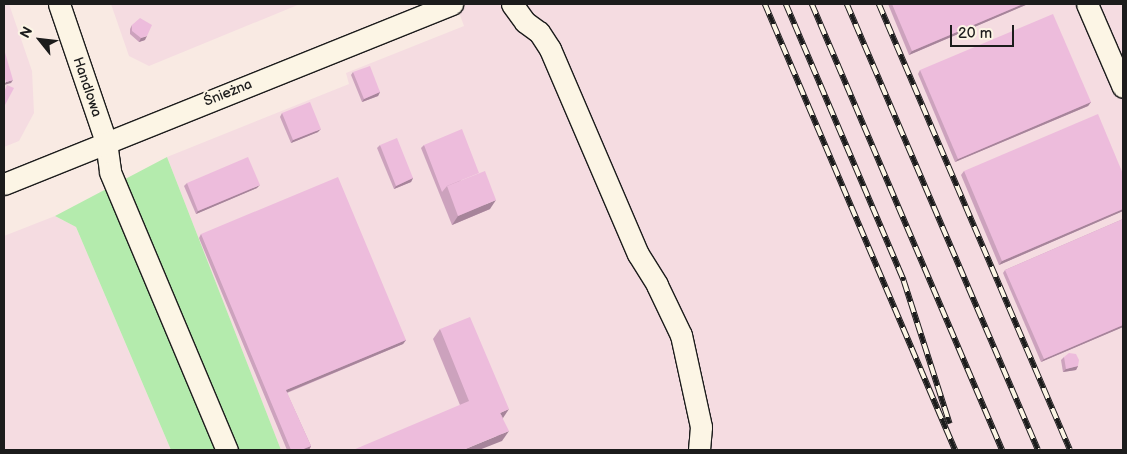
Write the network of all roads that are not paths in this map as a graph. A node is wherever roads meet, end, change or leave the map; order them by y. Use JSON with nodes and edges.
{"nodes":[{"id":1,"x":59,"y":4,"type":"edge"},
{"id":2,"x":452,"y":4,"type":"edge"},
{"id":3,"x":512,"y":4,"type":"edge"},
{"id":4,"x":1086,"y":4,"type":"edge"},
{"id":5,"x":1123,"y":87,"type":"edge"},
{"id":6,"x":106,"y":142,"type":"junction"},
{"id":7,"x":4,"y":184,"type":"edge"},
{"id":8,"x":227,"y":450,"type":"edge"},
{"id":9,"x":700,"y":450,"type":"edge"}],
"edges":[{"from":1,"to":6,"type":"street","name":"Handlowa"},
{"from":2,"to":6,"type":"street","name":"Śnieżna"},
{"from":3,"to":9,"type":"street"},
{"from":4,"to":5,"type":"street"},
{"from":6,"to":7,"type":"street","name":"Śnieżna"},
{"from":6,"to":8,"type":"street","name":"Handlowa"}]}
